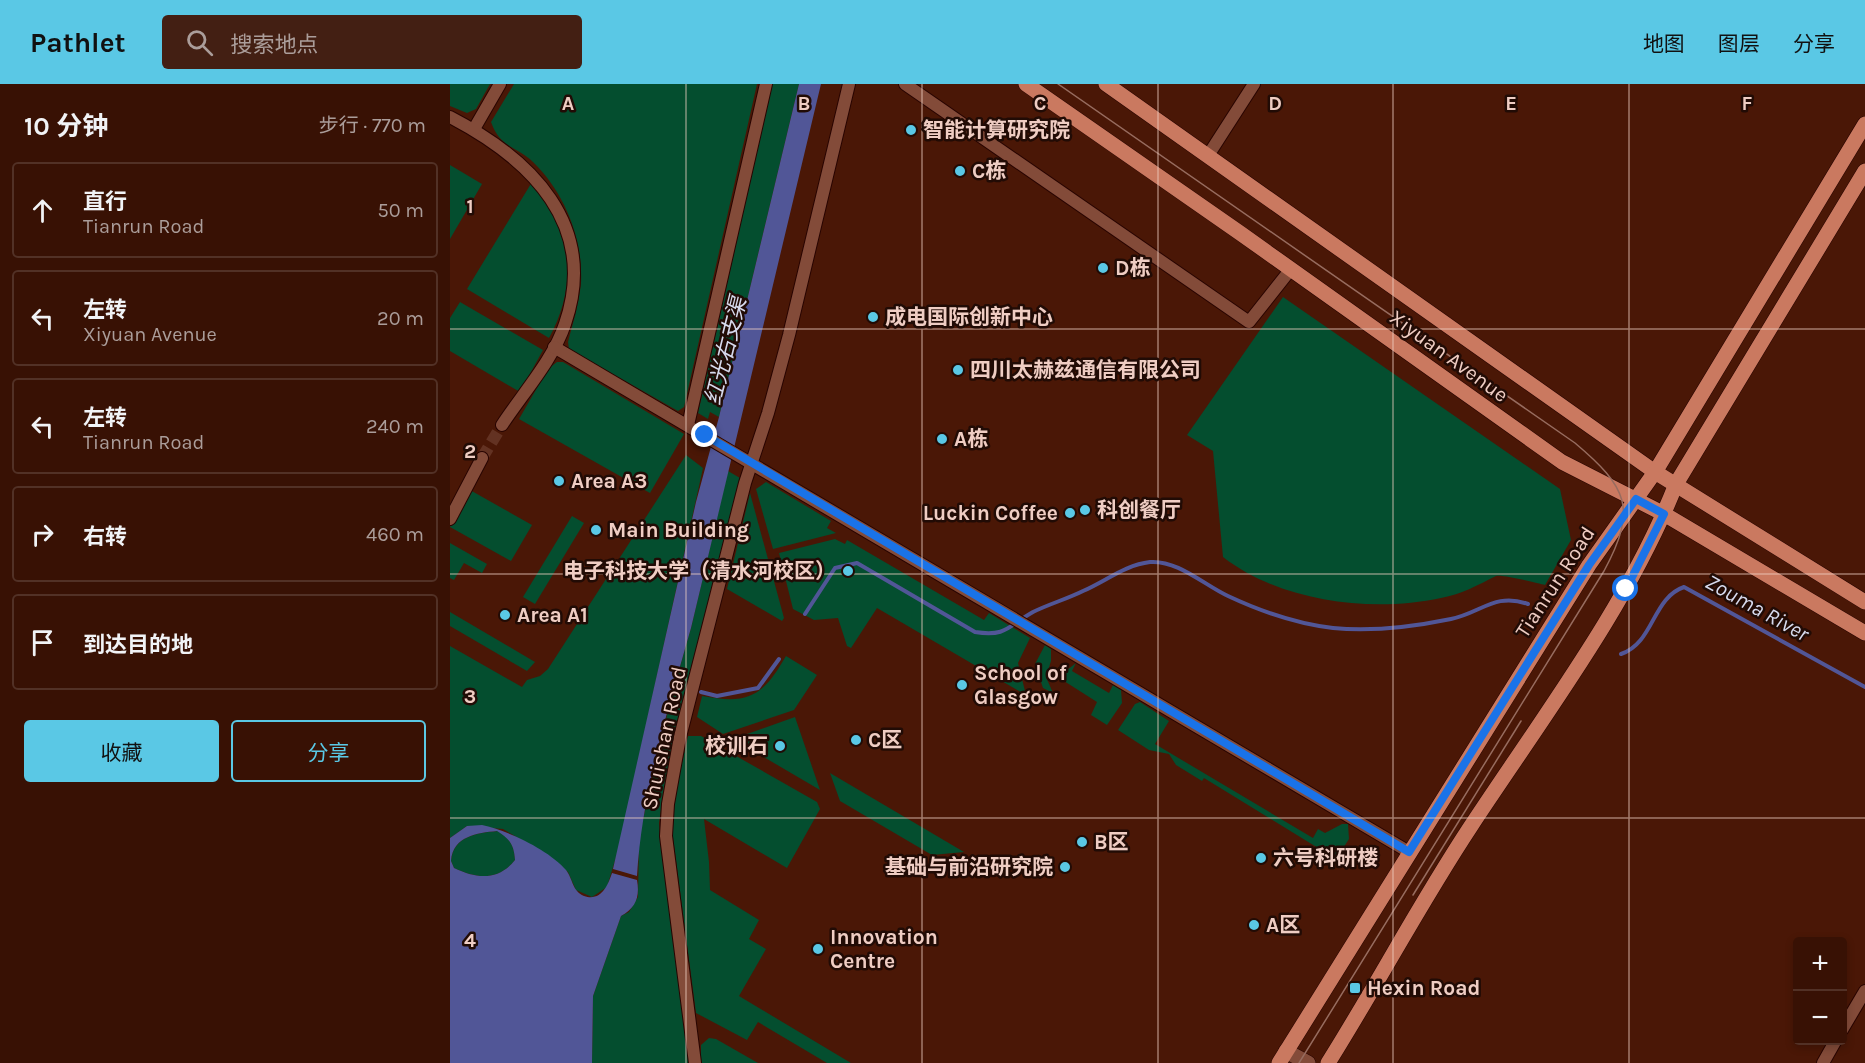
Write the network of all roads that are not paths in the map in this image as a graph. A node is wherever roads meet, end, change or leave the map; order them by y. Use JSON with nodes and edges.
{"nodes":[{"id":1,"x":500,"y":84,"type":"edge"},
{"id":2,"x":766,"y":84,"type":"edge"},
{"id":3,"x":849,"y":84,"type":"edge"},
{"id":4,"x":905,"y":84,"type":"edge"},
{"id":5,"x":1026,"y":84,"type":"edge"},
{"id":6,"x":1106,"y":84,"type":"edge"},
{"id":7,"x":1254,"y":84,"type":"edge"},
{"id":8,"x":450,"y":117,"type":"edge"},
{"id":9,"x":1865,"y":124,"type":"edge"},
{"id":10,"x":474,"y":129,"type":"junction"},
{"id":11,"x":1209,"y":154,"type":"junction"},
{"id":12,"x":1865,"y":171,"type":"edge"},
{"id":13,"x":1291,"y":269,"type":"junction"},
{"id":14,"x":554,"y":347,"type":"junction"},
{"id":15,"x":502,"y":425,"type":"tunnel mouth"},
{"id":16,"x":688,"y":425,"type":"junction"},
{"id":17,"x":482,"y":458,"type":"tunnel mouth"},
{"id":18,"x":752,"y":462,"type":"junction"},
{"id":19,"x":1655,"y":472,"type":"junction"},
{"id":20,"x":1676,"y":484,"type":"junction"},
{"id":21,"x":1636,"y":499,"type":"junction"},
{"id":22,"x":1664,"y":514,"type":"junction"},
{"id":23,"x":450,"y":519,"type":"edge"},
{"id":24,"x":1865,"y":602,"type":"edge"},
{"id":25,"x":1865,"y":633,"type":"edge"},
{"id":26,"x":1409,"y":852,"type":"junction"},
{"id":27,"x":1865,"y":991,"type":"edge"},
{"id":28,"x":1847,"y":1022,"type":"edge"},
{"id":29,"x":1834,"y":1045,"type":"edge"},
{"id":30,"x":1282,"y":1057,"type":"edge"},
{"id":31,"x":695,"y":1063,"type":"edge"},
{"id":32,"x":1308,"y":1063,"type":"edge"},
{"id":33,"x":1328,"y":1063,"type":"edge"},
{"id":34,"x":1823,"y":1063,"type":"edge"}],
"edges":[{"from":1,"to":10,"type":"street"},
{"from":2,"to":16,"type":"street"},
{"from":3,"to":18,"type":"street","name":"Shuishan Road"},
{"from":4,"to":13,"type":"street"},
{"from":5,"to":13,"type":"main road","name":"Xiyuan Avenue"},
{"from":6,"to":11,"type":"main road","name":"Xiyuan Avenue"},
{"from":7,"to":11,"type":"street"},
{"from":8,"to":10,"type":"street"},
{"from":9,"to":19,"type":"main road","name":"Tianrun Road"},
{"from":10,"to":14,"type":"street"},
{"from":11,"to":19,"type":"main road","name":"Xiyuan Avenue"},
{"from":12,"to":20,"type":"main road"},
{"from":13,"to":21,"type":"main road","name":"Xiyuan Avenue"},
{"from":14,"to":15,"type":"street"},
{"from":14,"to":16,"type":"street"},
{"from":16,"to":18,"type":"street"},
{"from":17,"to":23,"type":"street"},
{"from":18,"to":26,"type":"street"},
{"from":18,"to":31,"type":"street","name":"Shuishan Road"},
{"from":19,"to":20,"type":"main road","name":"Xiyuan Avenue"},
{"from":19,"to":21,"type":"main road","name":"Tianrun Road"},
{"from":20,"to":22,"type":"main road"},
{"from":20,"to":24,"type":"main road","name":"Xiyuan Avenue"},
{"from":21,"to":22,"type":"main road","name":"Xiyuan Avenue"},
{"from":21,"to":26,"type":"main road","name":"Tianrun Road"},
{"from":22,"to":25,"type":"main road","name":"Xiyuan Avenue"},
{"from":22,"to":33,"type":"main road"},
{"from":26,"to":30,"type":"main road","name":"Tianrun Road"},
{"from":27,"to":28,"type":"street"},
{"from":29,"to":34,"type":"street"},
{"from":30,"to":32,"type":"street"}]}
